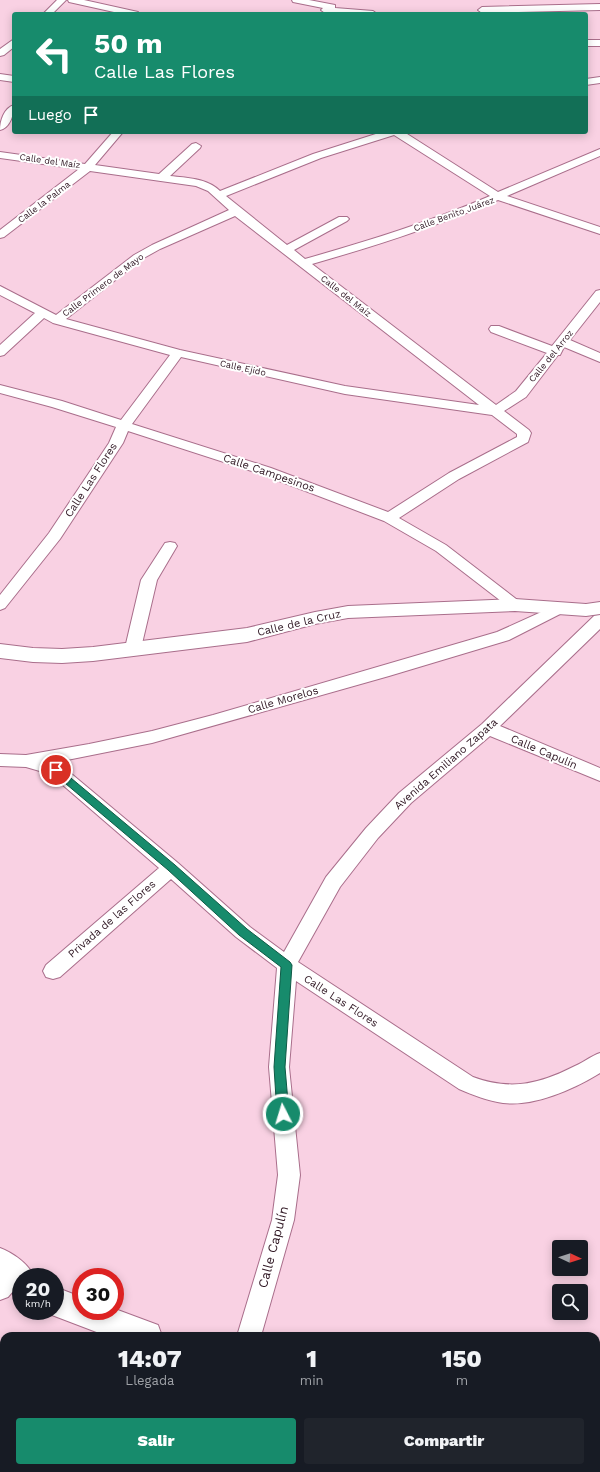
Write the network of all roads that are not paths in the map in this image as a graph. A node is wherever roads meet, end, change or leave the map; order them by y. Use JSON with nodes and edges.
{"nodes":[{"id":1,"x":62,"y":0,"type":"edge"},
{"id":2,"x":72,"y":0,"type":"edge"},
{"id":3,"x":296,"y":0,"type":"edge"},
{"id":4,"x":478,"y":0,"type":"edge"},
{"id":5,"x":332,"y":5,"type":"edge"},
{"id":6,"x":600,"y":7,"type":"edge"},
{"id":7,"x":103,"y":11,"type":"edge"},
{"id":8,"x":49,"y":12,"type":"edge"},
{"id":9,"x":114,"y":12,"type":"edge"},
{"id":10,"x":319,"y":12,"type":"edge"},
{"id":11,"x":364,"y":12,"type":"edge"},
{"id":12,"x":483,"y":12,"type":"edge"},
{"id":13,"x":588,"y":43,"type":"edge"},
{"id":14,"x":600,"y":43,"type":"edge"},
{"id":15,"x":12,"y":44,"type":"edge"},
{"id":16,"x":0,"y":53,"type":"edge"},
{"id":17,"x":12,"y":54,"type":"edge"},
{"id":18,"x":0,"y":77,"type":"edge"},
{"id":19,"x":12,"y":79,"type":"edge"},
{"id":20,"x":600,"y":80,"type":"edge"},
{"id":21,"x":588,"y":81,"type":"edge"},
{"id":22,"x":12,"y":111,"type":"edge"},
{"id":23,"x":0,"y":127,"type":"edge"},
{"id":24,"x":116,"y":134,"type":"edge"},
{"id":25,"x":386,"y":134,"type":"edge"},
{"id":26,"x":400,"y":134,"type":"edge"},
{"id":27,"x":196,"y":146,"type":"dead end"},
{"id":28,"x":600,"y":152,"type":"edge"},
{"id":29,"x":0,"y":155,"type":"edge"},
{"id":30,"x":589,"y":157,"type":"junction"},
{"id":31,"x":600,"y":161,"type":"edge"},
{"id":32,"x":88,"y":166,"type":"junction"},
{"id":33,"x":161,"y":178,"type":"junction"},
{"id":34,"x":220,"y":195,"type":"junction"},
{"id":35,"x":499,"y":196,"type":"junction"},
{"id":36,"x":236,"y":210,"type":"junction"},
{"id":37,"x":343,"y":219,"type":"dead end"},
{"id":38,"x":600,"y":231,"type":"edge"},
{"id":39,"x":0,"y":235,"type":"edge"},
{"id":40,"x":287,"y":249,"type":"junction"},
{"id":41,"x":303,"y":263,"type":"junction"},
{"id":42,"x":0,"y":290,"type":"edge"},
{"id":43,"x":600,"y":294,"type":"edge"},
{"id":44,"x":43,"y":313,"type":"junction"},
{"id":45,"x":57,"y":320,"type":"junction"},
{"id":46,"x":495,"y":329,"type":"dead end"},
{"id":47,"x":560,"y":347,"type":"junction"},
{"id":48,"x":0,"y":352,"type":"edge"},
{"id":49,"x":178,"y":353,"type":"junction"},
{"id":50,"x":600,"y":358,"type":"edge"},
{"id":51,"x":0,"y":389,"type":"edge"},
{"id":52,"x":496,"y":411,"type":"junction"},
{"id":53,"x":123,"y":426,"type":"junction"},
{"id":54,"x":389,"y":518,"type":"junction"},
{"id":55,"x":170,"y":546,"type":"dead end"},
{"id":56,"x":0,"y":605,"type":"edge"},
{"id":57,"x":515,"y":605,"type":"junction"},
{"id":58,"x":558,"y":610,"type":"junction"},
{"id":59,"x":598,"y":621,"type":"edge"},
{"id":60,"x":133,"y":648,"type":"junction"},
{"id":61,"x":0,"y":651,"type":"edge"},
{"id":62,"x":488,"y":728,"type":"junction"},
{"id":63,"x":0,"y":760,"type":"edge"},
{"id":64,"x":26,"y":761,"type":"junction"},
{"id":65,"x":600,"y":775,"type":"edge"},
{"id":66,"x":171,"y":868,"type":"junction"},
{"id":67,"x":287,"y":965,"type":"junction"},
{"id":68,"x":53,"y":970,"type":"dead end"},
{"id":69,"x":596,"y":1068,"type":"edge"},
{"id":70,"x":64,"y":1305,"type":"edge"},
{"id":71,"x":136,"y":1332,"type":"edge"},
{"id":72,"x":250,"y":1332,"type":"edge"}],
"edges":[{"from":1,"to":8,"type":"street"},
{"from":2,"to":7,"type":"street"},
{"from":3,"to":5,"type":"street"},
{"from":4,"to":12,"type":"street"},
{"from":5,"to":10,"type":"street"},
{"from":5,"to":11,"type":"street"},
{"from":6,"to":12,"type":"street"},
{"from":7,"to":9,"type":"street"},
{"from":13,"to":14,"type":"street"},
{"from":15,"to":16,"type":"street"},
{"from":16,"to":17,"type":"street"},
{"from":18,"to":19,"type":"street"},
{"from":20,"to":21,"type":"street"},
{"from":22,"to":23,"type":"street"},
{"from":24,"to":32,"type":"street","name":"Calle la Palma"},
{"from":25,"to":34,"type":"street"},
{"from":26,"to":35,"type":"street"},
{"from":27,"to":33,"type":"street"},
{"from":28,"to":30,"type":"street","name":"Calle Benito Juárez"},
{"from":29,"to":32,"type":"street","name":"Calle del Maíz"},
{"from":30,"to":31,"type":"street"},
{"from":30,"to":35,"type":"street","name":"Calle Benito Juárez"},
{"from":32,"to":33,"type":"street","name":"Calle del Maíz"},
{"from":32,"to":39,"type":"street","name":"Calle la Palma"},
{"from":33,"to":34,"type":"street","name":"Calle del Maíz"},
{"from":34,"to":36,"type":"street","name":"Calle del Maíz"},
{"from":35,"to":38,"type":"street"},
{"from":35,"to":41,"type":"street","name":"Calle Benito Juárez"},
{"from":36,"to":40,"type":"street","name":"Calle del Maíz"},
{"from":36,"to":45,"type":"street","name":"Calle Primero de Mayo"},
{"from":37,"to":40,"type":"street"},
{"from":40,"to":41,"type":"street","name":"Calle del Maíz"},
{"from":41,"to":52,"type":"street","name":"Calle del Maíz"},
{"from":42,"to":44,"type":"street","name":"Calle Ejido"},
{"from":43,"to":47,"type":"street","name":"Calle del Arroz"},
{"from":44,"to":45,"type":"street","name":"Calle Ejido"},
{"from":44,"to":48,"type":"street"},
{"from":45,"to":49,"type":"street","name":"Calle Ejido"},
{"from":46,"to":47,"type":"street"},
{"from":47,"to":50,"type":"street"},
{"from":47,"to":52,"type":"street","name":"Calle del Arroz"},
{"from":49,"to":52,"type":"street","name":"Calle Ejido"},
{"from":49,"to":53,"type":"street","name":"Calle Las Flores"},
{"from":51,"to":53,"type":"street","name":"Calle Campesinos"},
{"from":52,"to":54,"type":"street","name":"Calle del Maíz"},
{"from":53,"to":54,"type":"street","name":"Calle Campesinos"},
{"from":53,"to":56,"type":"street","name":"Calle Las Flores"},
{"from":54,"to":57,"type":"street","name":"Calle Campesinos"},
{"from":55,"to":60,"type":"street"},
{"from":57,"to":58,"type":"main road","name":"Calle de la Cruz"},
{"from":57,"to":60,"type":"main road","name":"Calle de la Cruz"},
{"from":58,"to":59,"type":"main road","name":"Calle de la Cruz"},
{"from":58,"to":64,"type":"street","name":"Calle Morelos"},
{"from":59,"to":62,"type":"street","name":"Avenida Emiliano Zapata"},
{"from":60,"to":61,"type":"main road","name":"Calle de la Cruz"},
{"from":62,"to":65,"type":"street","name":"Calle Capulín"},
{"from":62,"to":67,"type":"street","name":"Avenida Emiliano Zapata"},
{"from":63,"to":64,"type":"street","name":"Calle Morelos"},
{"from":64,"to":66,"type":"street","name":"Calle Las Flores"},
{"from":66,"to":67,"type":"street","name":"Calle Las Flores"},
{"from":66,"to":68,"type":"street","name":"Privada de las Flores"},
{"from":67,"to":69,"type":"street","name":"Calle Las Flores"},
{"from":67,"to":72,"type":"street","name":"Calle Capulín"},
{"from":70,"to":71,"type":"main road"}]}
